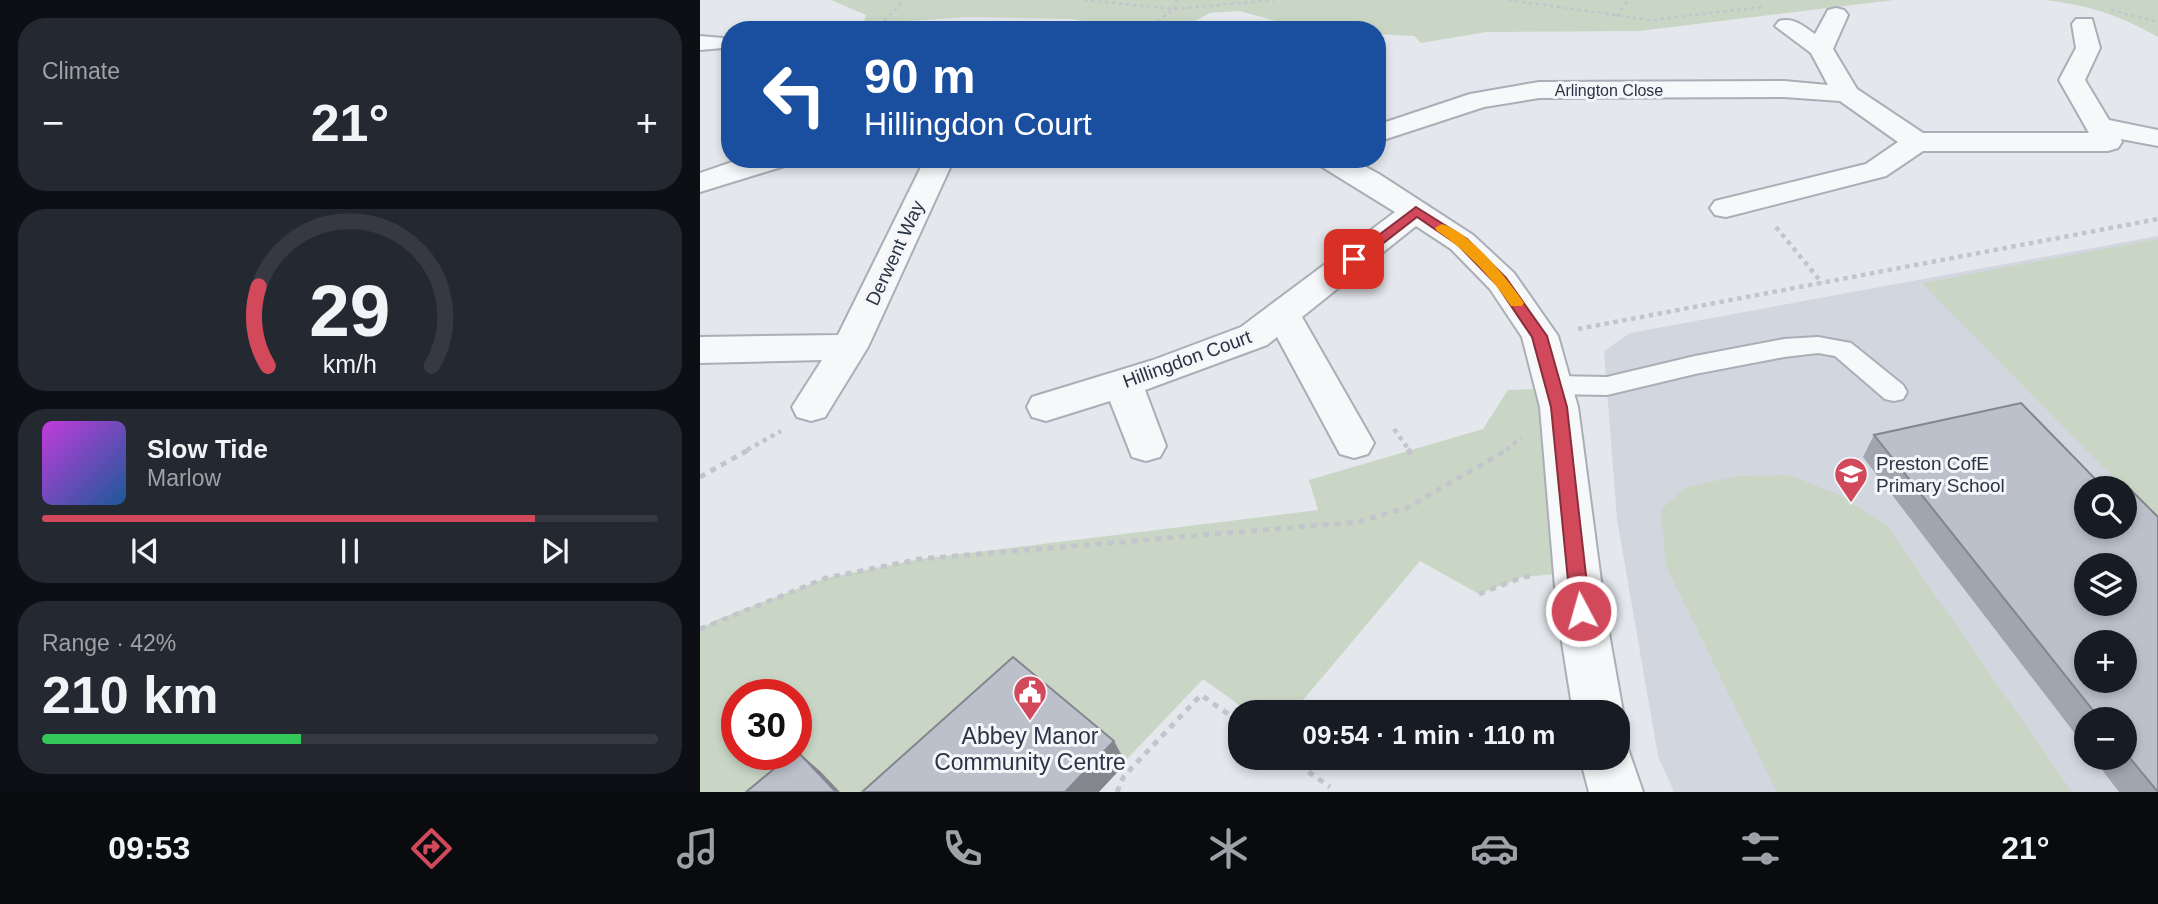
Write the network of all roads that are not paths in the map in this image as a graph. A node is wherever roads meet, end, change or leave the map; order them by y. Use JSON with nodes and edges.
{"nodes":[{"id":1,"x":1836,"y":15,"type":"dead end"},
{"id":2,"x":2084,"y":24,"type":"dead end"},
{"id":3,"x":1787,"y":26,"type":"dead end"},
{"id":4,"x":1821,"y":49,"type":"junction"},
{"id":5,"x":1847,"y":94,"type":"junction"},
{"id":6,"x":2101,"y":127,"type":"junction"},
{"id":7,"x":1386,"y":131,"type":"edge"},
{"id":8,"x":2158,"y":138,"type":"edge"},
{"id":9,"x":1917,"y":142,"type":"junction"},
{"id":10,"x":745,"y":168,"type":"edge"},
{"id":11,"x":936,"y":168,"type":"edge"},
{"id":12,"x":1344,"y":168,"type":"edge"},
{"id":13,"x":700,"y":183,"type":"edge"},
{"id":14,"x":1726,"y":208,"type":"dead end"},
{"id":15,"x":1416,"y":211,"type":"junction"},
{"id":16,"x":1283,"y":315,"type":"junction"},
{"id":17,"x":850,"y":347,"type":"junction"},
{"id":18,"x":700,"y":350,"type":"edge"},
{"id":19,"x":1123,"y":383,"type":"junction"},
{"id":20,"x":1894,"y":392,"type":"dead end"},
{"id":21,"x":1556,"y":396,"type":"junction"},
{"id":22,"x":811,"y":407,"type":"road end"},
{"id":23,"x":1046,"y":407,"type":"dead end"},
{"id":24,"x":1354,"y":443,"type":"dead end"},
{"id":25,"x":1146,"y":446,"type":"dead end"},
{"id":26,"x":1596,"y":700,"type":"edge"},
{"id":27,"x":1610,"y":770,"type":"edge"},
{"id":28,"x":1616,"y":792,"type":"edge"}],
"edges":[{"from":1,"to":4,"type":"street"},
{"from":2,"to":6,"type":"street"},
{"from":3,"to":4,"type":"street","name":"Arlington Close"},
{"from":4,"to":5,"type":"street","name":"Arlington Close"},
{"from":5,"to":7,"type":"street","name":"Arlington Close"},
{"from":5,"to":9,"type":"street","name":"Arlington Close"},
{"from":6,"to":8,"type":"street"},
{"from":6,"to":9,"type":"street"},
{"from":9,"to":14,"type":"street"},
{"from":10,"to":13,"type":"street"},
{"from":11,"to":17,"type":"street","name":"Derwent Way"},
{"from":12,"to":15,"type":"street"},
{"from":15,"to":16,"type":"street","name":"Hillingdon Court"},
{"from":15,"to":21,"type":"street"},
{"from":16,"to":19,"type":"street","name":"Hillingdon Court"},
{"from":16,"to":24,"type":"street"},
{"from":17,"to":18,"type":"street"},
{"from":17,"to":22,"type":"street","name":"Derwent Way"},
{"from":19,"to":23,"type":"street","name":"Hillingdon Court"},
{"from":19,"to":25,"type":"street"},
{"from":20,"to":21,"type":"lane"},
{"from":21,"to":26,"type":"street"},
{"from":27,"to":28,"type":"street"}]}
